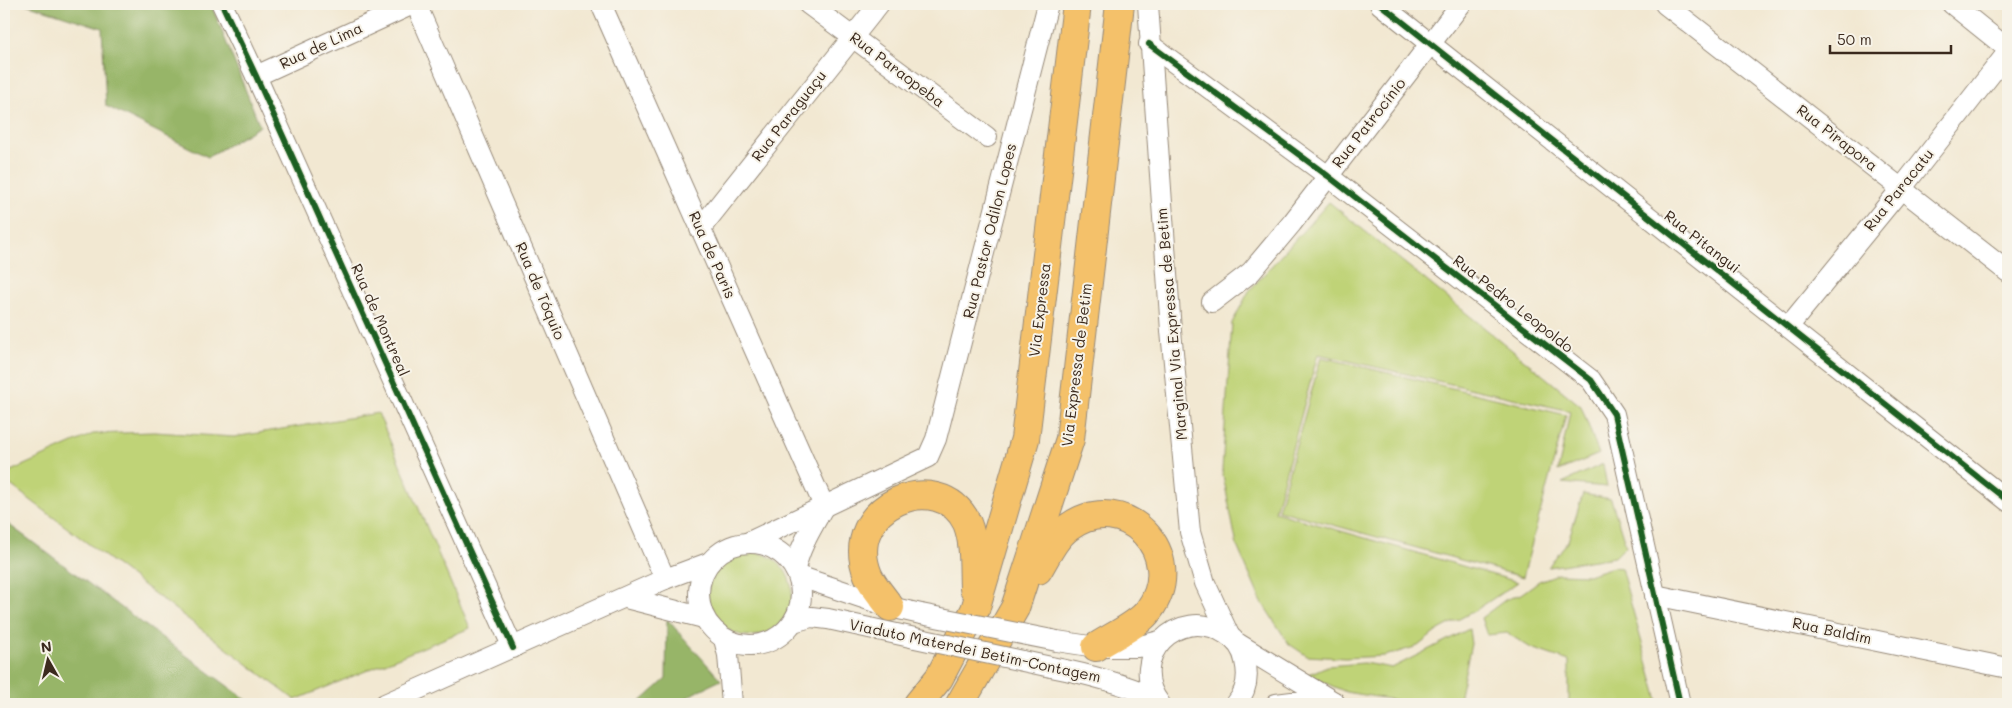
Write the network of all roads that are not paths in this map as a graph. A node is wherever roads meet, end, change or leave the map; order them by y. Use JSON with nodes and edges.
{"nodes":[{"id":1,"x":222,"y":4,"type":"edge"},
{"id":2,"x":414,"y":4,"type":"edge"},
{"id":3,"x":601,"y":4,"type":"edge"},
{"id":4,"x":808,"y":4,"type":"edge"},
{"id":5,"x":878,"y":4,"type":"edge"},
{"id":6,"x":1048,"y":4,"type":"edge"},
{"id":7,"x":1077,"y":4,"type":"edge"},
{"id":8,"x":1120,"y":4,"type":"edge"},
{"id":9,"x":1148,"y":4,"type":"edge"},
{"id":10,"x":1380,"y":4,"type":"edge"},
{"id":11,"x":1461,"y":4,"type":"edge"},
{"id":12,"x":1665,"y":4,"type":"edge"},
{"id":13,"x":1952,"y":4,"type":"edge"},
{"id":14,"x":852,"y":37,"type":"junction"},
{"id":15,"x":1149,"y":44,"type":"junction"},
{"id":16,"x":1430,"y":44,"type":"junction"},
{"id":17,"x":2008,"y":51,"type":"edge"},
{"id":18,"x":256,"y":76,"type":"junction"},
{"id":19,"x":986,"y":137,"type":"dead end"},
{"id":20,"x":1328,"y":176,"type":"junction"},
{"id":21,"x":1901,"y":189,"type":"junction"},
{"id":22,"x":700,"y":229,"type":"junction"},
{"id":23,"x":2008,"y":272,"type":"edge"},
{"id":24,"x":1212,"y":302,"type":"dead end"},
{"id":25,"x":1788,"y":327,"type":"junction"},
{"id":26,"x":2008,"y":501,"type":"edge"},
{"id":27,"x":824,"y":506,"type":"junction"},
{"id":28,"x":747,"y":543,"type":"junction"},
{"id":29,"x":708,"y":563,"type":"junction"},
{"id":30,"x":796,"y":573,"type":"junction"},
{"id":31,"x":665,"y":579,"type":"junction"},
{"id":32,"x":1656,"y":595,"type":"junction"},
{"id":33,"x":626,"y":598,"type":"junction"},
{"id":34,"x":890,"y":607,"type":"junction"},
{"id":35,"x":1015,"y":608,"type":"junction"},
{"id":36,"x":975,"y":610,"type":"junction"},
{"id":37,"x":704,"y":618,"type":"junction"},
{"id":38,"x":793,"y":622,"type":"junction"},
{"id":39,"x":724,"y":639,"type":"junction"},
{"id":40,"x":1234,"y":640,"type":"junction"},
{"id":41,"x":1160,"y":641,"type":"junction"},
{"id":42,"x":1096,"y":647,"type":"junction"},
{"id":43,"x":513,"y":648,"type":"junction"},
{"id":44,"x":2008,"y":668,"type":"edge"},
{"id":45,"x":1157,"y":701,"type":"edge"},
{"id":46,"x":1339,"y":703,"type":"edge"},
{"id":47,"x":385,"y":704,"type":"edge"},
{"id":48,"x":732,"y":704,"type":"edge"},
{"id":49,"x":918,"y":704,"type":"edge"},
{"id":50,"x":960,"y":704,"type":"edge"},
{"id":51,"x":1236,"y":704,"type":"edge"},
{"id":52,"x":1276,"y":704,"type":"edge"},
{"id":53,"x":1680,"y":704,"type":"edge"}],
"edges":[{"from":1,"to":18,"type":"street","name":"Rua de Montreal"},
{"from":2,"to":18,"type":"street","name":"Rua de Lima"},
{"from":2,"to":31,"type":"street","name":"Rua de Tóquio"},
{"from":3,"to":22,"type":"street","name":"Rua de Paris"},
{"from":4,"to":14,"type":"street","name":"Rua Paraopeba"},
{"from":5,"to":14,"type":"street","name":"Rua Paraguaçu"},
{"from":6,"to":27,"type":"street","name":"Rua Pastor Odilon Lopes"},
{"from":7,"to":36,"type":"highway","name":"Via Expressa"},
{"from":8,"to":35,"type":"highway","name":"Via Expressa de Betim"},
{"from":9,"to":15,"type":"street","name":"Marginal Via Expressa de Betim"},
{"from":10,"to":16,"type":"street","name":"Rua Pitangui"},
{"from":11,"to":16,"type":"street","name":"Rua Patrocínio"},
{"from":12,"to":21,"type":"street","name":"Rua Pirapora"},
{"from":13,"to":17,"type":"street"},
{"from":14,"to":19,"type":"street","name":"Rua Paraopeba"},
{"from":14,"to":22,"type":"street","name":"Rua Paraguaçu"},
{"from":15,"to":20,"type":"street","name":"Rua Pedro Leopoldo"},
{"from":15,"to":40,"type":"street","name":"Marginal Via Expressa de Betim"},
{"from":16,"to":20,"type":"street","name":"Rua Patrocínio"},
{"from":16,"to":25,"type":"street","name":"Rua Pitangui"},
{"from":17,"to":21,"type":"street","name":"Rua Paracatu"},
{"from":18,"to":43,"type":"street","name":"Rua de Montreal"},
{"from":20,"to":24,"type":"street","name":"Rua Patrocínio"},
{"from":20,"to":32,"type":"street","name":"Rua Pedro Leopoldo"},
{"from":21,"to":23,"type":"street","name":"Rua Pirapora"},
{"from":21,"to":25,"type":"street","name":"Rua Paracatu"},
{"from":22,"to":27,"type":"street","name":"Rua de Paris"},
{"from":25,"to":26,"type":"street","name":"Rua Pitangui"},
{"from":27,"to":28,"type":"street"},
{"from":27,"to":30,"type":"street"},
{"from":28,"to":29,"type":"street"},
{"from":28,"to":30,"type":"street"},
{"from":29,"to":31,"type":"street"},
{"from":29,"to":37,"type":"street"},
{"from":30,"to":34,"type":"street","name":"Viaduto Materdei Betim-Contagem"},
{"from":30,"to":38,"type":"street"},
{"from":31,"to":33,"type":"street"},
{"from":32,"to":44,"type":"street","name":"Rua Baldim"},
{"from":32,"to":53,"type":"street","name":"Rua Pedro Leopoldo"},
{"from":33,"to":37,"type":"street"},
{"from":33,"to":43,"type":"street"},
{"from":34,"to":36,"type":"highway"},
{"from":34,"to":42,"type":"street","name":"Viaduto Materdei Betim-Contagem","bridge":true},
{"from":35,"to":42,"type":"highway"},
{"from":35,"to":50,"type":"highway","name":"Via Expressa de Betim"},
{"from":36,"to":49,"type":"highway"},
{"from":37,"to":39,"type":"street"},
{"from":38,"to":39,"type":"street"},
{"from":38,"to":45,"type":"street","name":"Viaduto Materdei Betim-Contagem","bridge":true},
{"from":39,"to":48,"type":"street"},
{"from":40,"to":41,"type":"street"},
{"from":40,"to":46,"type":"street"},
{"from":40,"to":51,"type":"street","name":"Marginal Via Expressa de Betim"},
{"from":41,"to":42,"type":"street","name":"Viaduto Materdei Betim-Contagem"},
{"from":41,"to":45,"type":"street"},
{"from":43,"to":47,"type":"street"},
{"from":46,"to":52,"type":"street"}]}
